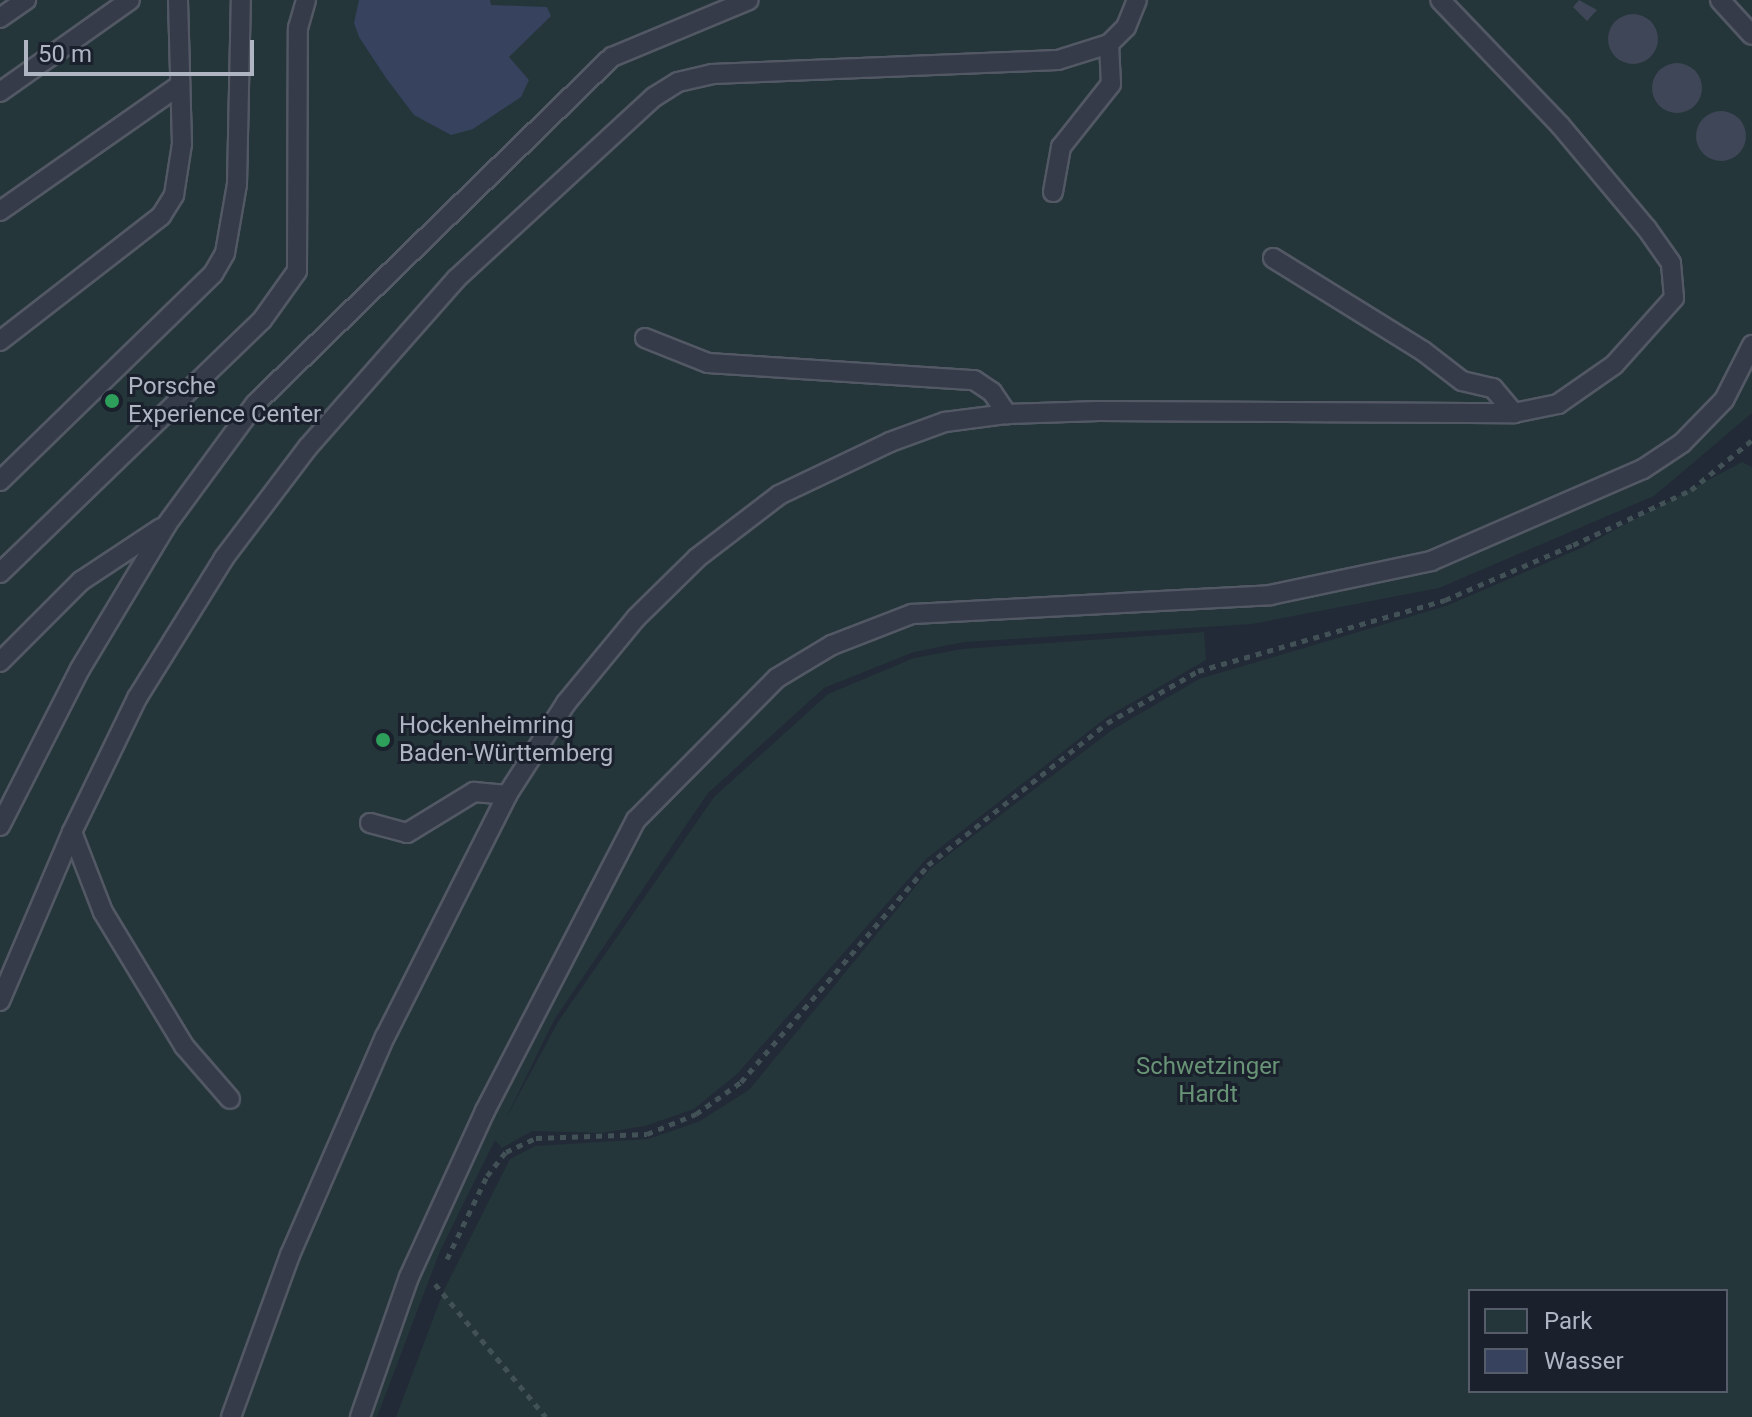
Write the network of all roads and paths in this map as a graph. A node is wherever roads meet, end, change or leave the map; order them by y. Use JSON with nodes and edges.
{"nodes":[{"id":1,"x":26,"y":0,"type":"edge"},
{"id":2,"x":130,"y":0,"type":"edge"},
{"id":3,"x":178,"y":0,"type":"edge"},
{"id":4,"x":241,"y":0,"type":"edge"},
{"id":5,"x":306,"y":0,"type":"edge"},
{"id":6,"x":749,"y":0,"type":"edge"},
{"id":7,"x":1137,"y":0,"type":"edge"},
{"id":8,"x":1440,"y":0,"type":"edge"},
{"id":9,"x":1720,"y":0,"type":"edge"},
{"id":10,"x":0,"y":18,"type":"edge"},
{"id":11,"x":1752,"y":35,"type":"edge"},
{"id":12,"x":1109,"y":44,"type":"junction"},
{"id":13,"x":180,"y":85,"type":"junction"},
{"id":14,"x":0,"y":92,"type":"edge"},
{"id":15,"x":1053,"y":192,"type":"dead end"},
{"id":16,"x":0,"y":211,"type":"edge"},
{"id":17,"x":1273,"y":258,"type":"dead end"},
{"id":18,"x":645,"y":338,"type":"dead end"},
{"id":19,"x":0,"y":341,"type":"edge"},
{"id":20,"x":1752,"y":345,"type":"edge"},
{"id":21,"x":1514,"y":413,"type":"junction"},
{"id":22,"x":1007,"y":414,"type":"junction"},
{"id":23,"x":1752,"y":440,"type":"edge"},
{"id":24,"x":0,"y":481,"type":"edge"},
{"id":25,"x":167,"y":524,"type":"junction"},
{"id":26,"x":0,"y":573,"type":"edge"},
{"id":27,"x":0,"y":662,"type":"edge"},
{"id":28,"x":507,"y":795,"type":"junction"},
{"id":29,"x":370,"y":823,"type":"dead end"},
{"id":30,"x":0,"y":826,"type":"edge"},
{"id":31,"x":72,"y":832,"type":"junction"},
{"id":32,"x":0,"y":1001,"type":"edge"},
{"id":33,"x":230,"y":1099,"type":"dead end"},
{"id":34,"x":435,"y":1284,"type":"junction"},
{"id":35,"x":430,"y":1299,"type":"dead end"},
{"id":36,"x":231,"y":1417,"type":"edge"},
{"id":37,"x":360,"y":1417,"type":"edge"},
{"id":38,"x":546,"y":1417,"type":"edge"}],
"edges":[{"from":1,"to":10,"type":"lane"},
{"from":2,"to":14,"type":"lane"},
{"from":3,"to":13,"type":"lane"},
{"from":4,"to":24,"type":"lane"},
{"from":5,"to":26,"type":"lane"},
{"from":6,"to":25,"type":"lane"},
{"from":7,"to":12,"type":"lane"},
{"from":8,"to":21,"type":"lane"},
{"from":9,"to":11,"type":"lane"},
{"from":12,"to":15,"type":"lane"},
{"from":12,"to":31,"type":"lane"},
{"from":13,"to":16,"type":"lane"},
{"from":13,"to":19,"type":"lane"},
{"from":17,"to":21,"type":"lane"},
{"from":18,"to":22,"type":"lane"},
{"from":20,"to":37,"type":"lane"},
{"from":21,"to":22,"type":"lane"},
{"from":22,"to":28,"type":"lane"},
{"from":23,"to":34,"type":"path"},
{"from":25,"to":27,"type":"lane"},
{"from":25,"to":30,"type":"lane"},
{"from":28,"to":29,"type":"lane"},
{"from":28,"to":36,"type":"lane"},
{"from":31,"to":32,"type":"lane"},
{"from":31,"to":33,"type":"lane"},
{"from":34,"to":35,"type":"path"},
{"from":34,"to":38,"type":"path"}]}
